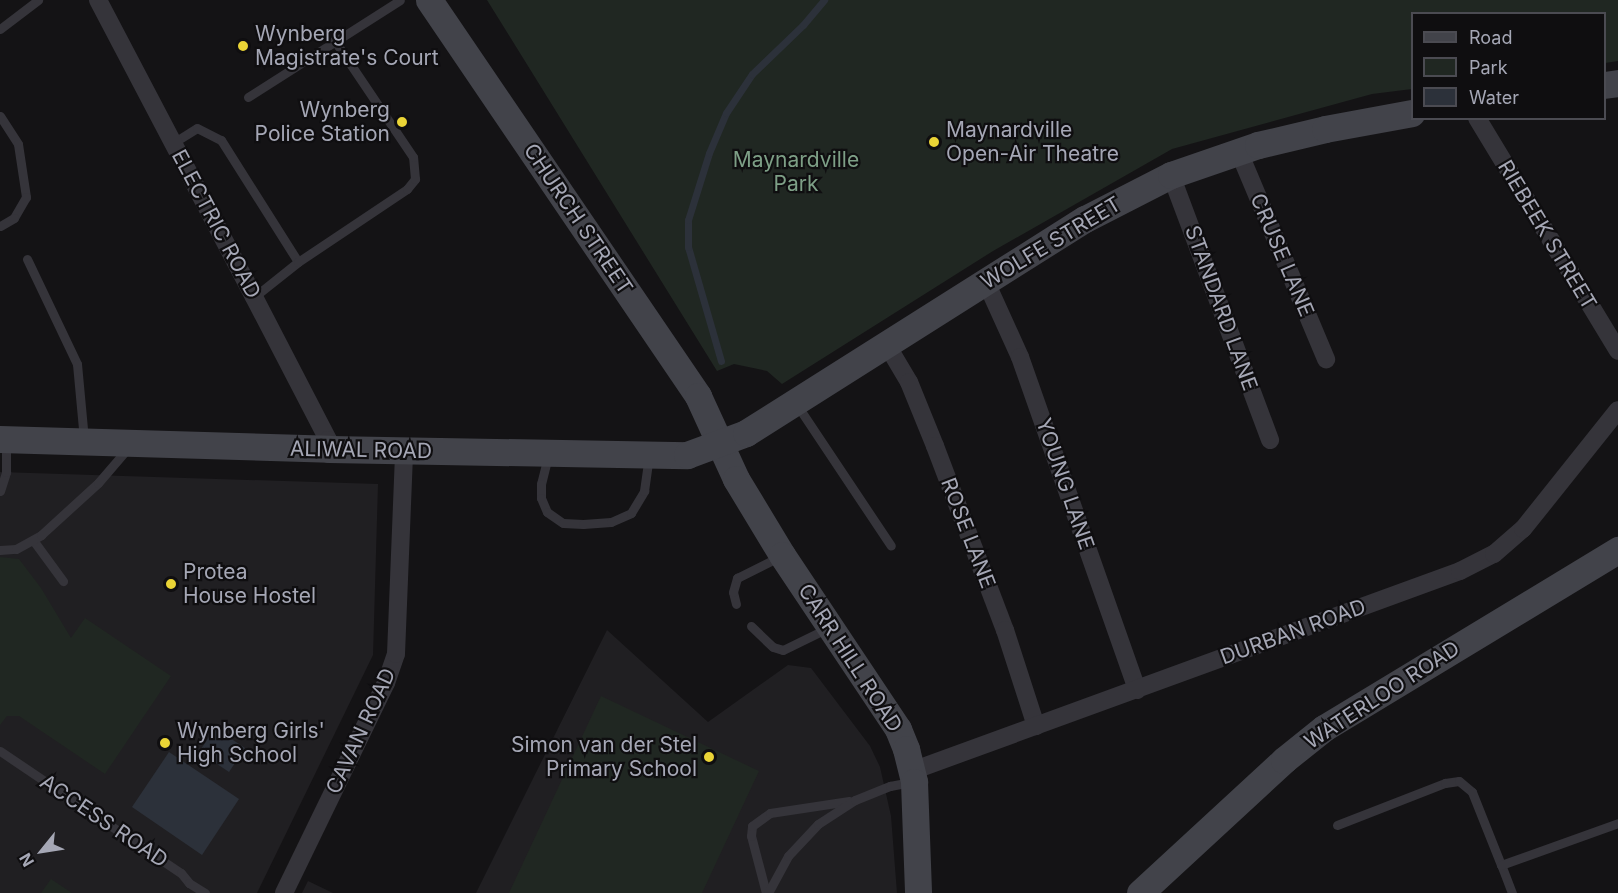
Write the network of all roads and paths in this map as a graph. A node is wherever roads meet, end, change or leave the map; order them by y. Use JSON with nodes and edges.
{"nodes":[{"id":1,"x":38,"y":0,"type":"edge"},
{"id":2,"x":98,"y":0,"type":"edge"},
{"id":3,"x":400,"y":0,"type":"edge"},
{"id":4,"x":429,"y":0,"type":"edge"},
{"id":5,"x":0,"y":29,"type":"edge"},
{"id":6,"x":334,"y":40,"type":"junction"},
{"id":7,"x":248,"y":97,"type":"dead end"},
{"id":8,"x":1411,"y":113,"type":"edge"},
{"id":9,"x":0,"y":116,"type":"edge"},
{"id":10,"x":1478,"y":120,"type":"edge"},
{"id":11,"x":174,"y":143,"type":"junction"},
{"id":12,"x":1239,"y":152,"type":"junction"},
{"id":13,"x":1172,"y":175,"type":"junction"},
{"id":14,"x":0,"y":226,"type":"edge"},
{"id":15,"x":27,"y":259,"type":"dead end"},
{"id":16,"x":298,"y":262,"type":"junction"},
{"id":17,"x":986,"y":282,"type":"junction"},
{"id":18,"x":254,"y":297,"type":"junction"},
{"id":19,"x":887,"y":345,"type":"junction"},
{"id":20,"x":1618,"y":351,"type":"edge"},
{"id":21,"x":1326,"y":359,"type":"dead end"},
{"id":22,"x":795,"y":403,"type":"junction"},
{"id":23,"x":1618,"y":410,"type":"edge"},
{"id":24,"x":2,"y":436,"type":"edge"},
{"id":25,"x":1270,"y":440,"type":"dead end"},
{"id":26,"x":84,"y":442,"type":"junction"},
{"id":27,"x":133,"y":443,"type":"junction"},
{"id":28,"x":719,"y":443,"type":"junction"},
{"id":29,"x":328,"y":449,"type":"junction"},
{"id":30,"x":404,"y":451,"type":"junction"},
{"id":31,"x":549,"y":454,"type":"junction"},
{"id":32,"x":649,"y":455,"type":"junction"},
{"id":33,"x":0,"y":491,"type":"edge"},
{"id":34,"x":33,"y":540,"type":"junction"},
{"id":35,"x":891,"y":546,"type":"dead end"},
{"id":36,"x":0,"y":550,"type":"edge"},
{"id":37,"x":1618,"y":550,"type":"edge"},
{"id":38,"x":782,"y":555,"type":"junction"},
{"id":39,"x":63,"y":581,"type":"dead end"},
{"id":40,"x":736,"y":604,"type":"dead end"},
{"id":41,"x":751,"y":626,"type":"dead end"},
{"id":42,"x":830,"y":627,"type":"junction"},
{"id":43,"x":1137,"y":690,"type":"junction"},
{"id":44,"x":1036,"y":726,"type":"junction"},
{"id":45,"x":0,"y":751,"type":"edge"},
{"id":46,"x":913,"y":776,"type":"junction"},
{"id":47,"x":855,"y":800,"type":"junction"},
{"id":48,"x":1618,"y":823,"type":"edge"},
{"id":49,"x":1338,"y":825,"type":"dead end"},
{"id":50,"x":1501,"y":865,"type":"junction"},
{"id":51,"x":205,"y":893,"type":"edge"},
{"id":52,"x":284,"y":893,"type":"edge"},
{"id":53,"x":767,"y":893,"type":"edge"},
{"id":54,"x":918,"y":893,"type":"edge"},
{"id":55,"x":1140,"y":893,"type":"edge"},
{"id":56,"x":1512,"y":893,"type":"edge"}],
"edges":[{"from":1,"to":5,"type":"lane"},
{"from":2,"to":11,"type":"street","name":"ELECTRIC ROAD"},
{"from":3,"to":6,"type":"lane"},
{"from":4,"to":28,"type":"street","name":"CHURCH STREET"},
{"from":6,"to":7,"type":"lane"},
{"from":6,"to":16,"type":"lane"},
{"from":8,"to":12,"type":"street","name":"WOLFE STREET"},
{"from":9,"to":14,"type":"lane"},
{"from":10,"to":20,"type":"street","name":"RIEBEEK STREET"},
{"from":11,"to":16,"type":"lane"},
{"from":11,"to":18,"type":"street","name":"ELECTRIC ROAD"},
{"from":12,"to":13,"type":"street","name":"WOLFE STREET"},
{"from":12,"to":21,"type":"street","name":"CRUSE LANE"},
{"from":13,"to":17,"type":"street","name":"WOLFE STREET"},
{"from":13,"to":25,"type":"street","name":"STANDARD LANE"},
{"from":15,"to":26,"type":"lane"},
{"from":16,"to":18,"type":"lane"},
{"from":17,"to":19,"type":"street","name":"WOLFE STREET"},
{"from":17,"to":43,"type":"street","name":"YOUNG LANE"},
{"from":18,"to":29,"type":"street","name":"ELECTRIC ROAD"},
{"from":19,"to":22,"type":"street","name":"WOLFE STREET"},
{"from":19,"to":44,"type":"street","name":"ROSE LANE"},
{"from":22,"to":28,"type":"street","name":"WOLFE STREET"},
{"from":22,"to":35,"type":"lane"},
{"from":23,"to":43,"type":"street","name":"DURBAN ROAD"},
{"from":24,"to":26,"type":"street","name":"ALIWAL ROAD"},
{"from":24,"to":33,"type":"lane"},
{"from":26,"to":27,"type":"street","name":"ALIWAL ROAD"},
{"from":27,"to":29,"type":"street","name":"ALIWAL ROAD"},
{"from":27,"to":34,"type":"lane"},
{"from":28,"to":32,"type":"street","name":"ALIWAL ROAD"},
{"from":28,"to":38,"type":"street","name":"CARR HILL ROAD"},
{"from":29,"to":30,"type":"street","name":"ALIWAL ROAD"},
{"from":30,"to":31,"type":"street","name":"ALIWAL ROAD"},
{"from":30,"to":52,"type":"street","name":"CAVAN ROAD"},
{"from":31,"to":32,"type":"street","name":"ALIWAL ROAD"},
{"from":31,"to":32,"type":"lane"},
{"from":34,"to":36,"type":"lane"},
{"from":34,"to":39,"type":"lane"},
{"from":37,"to":55,"type":"street","name":"WATERLOO ROAD"},
{"from":38,"to":40,"type":"lane"},
{"from":38,"to":42,"type":"street","name":"CARR HILL ROAD"},
{"from":41,"to":42,"type":"lane"},
{"from":42,"to":46,"type":"street","name":"CARR HILL ROAD"},
{"from":43,"to":44,"type":"street","name":"DURBAN ROAD"},
{"from":44,"to":46,"type":"street","name":"DURBAN ROAD"},
{"from":45,"to":51,"type":"lane","name":"ACCESS ROAD"},
{"from":46,"to":47,"type":"lane"},
{"from":46,"to":54,"type":"street","name":"CARR HILL ROAD"},
{"from":47,"to":53,"type":"lane"},
{"from":47,"to":53,"type":"lane"},
{"from":48,"to":50,"type":"lane"},
{"from":49,"to":50,"type":"lane"},
{"from":50,"to":56,"type":"lane"}]}
